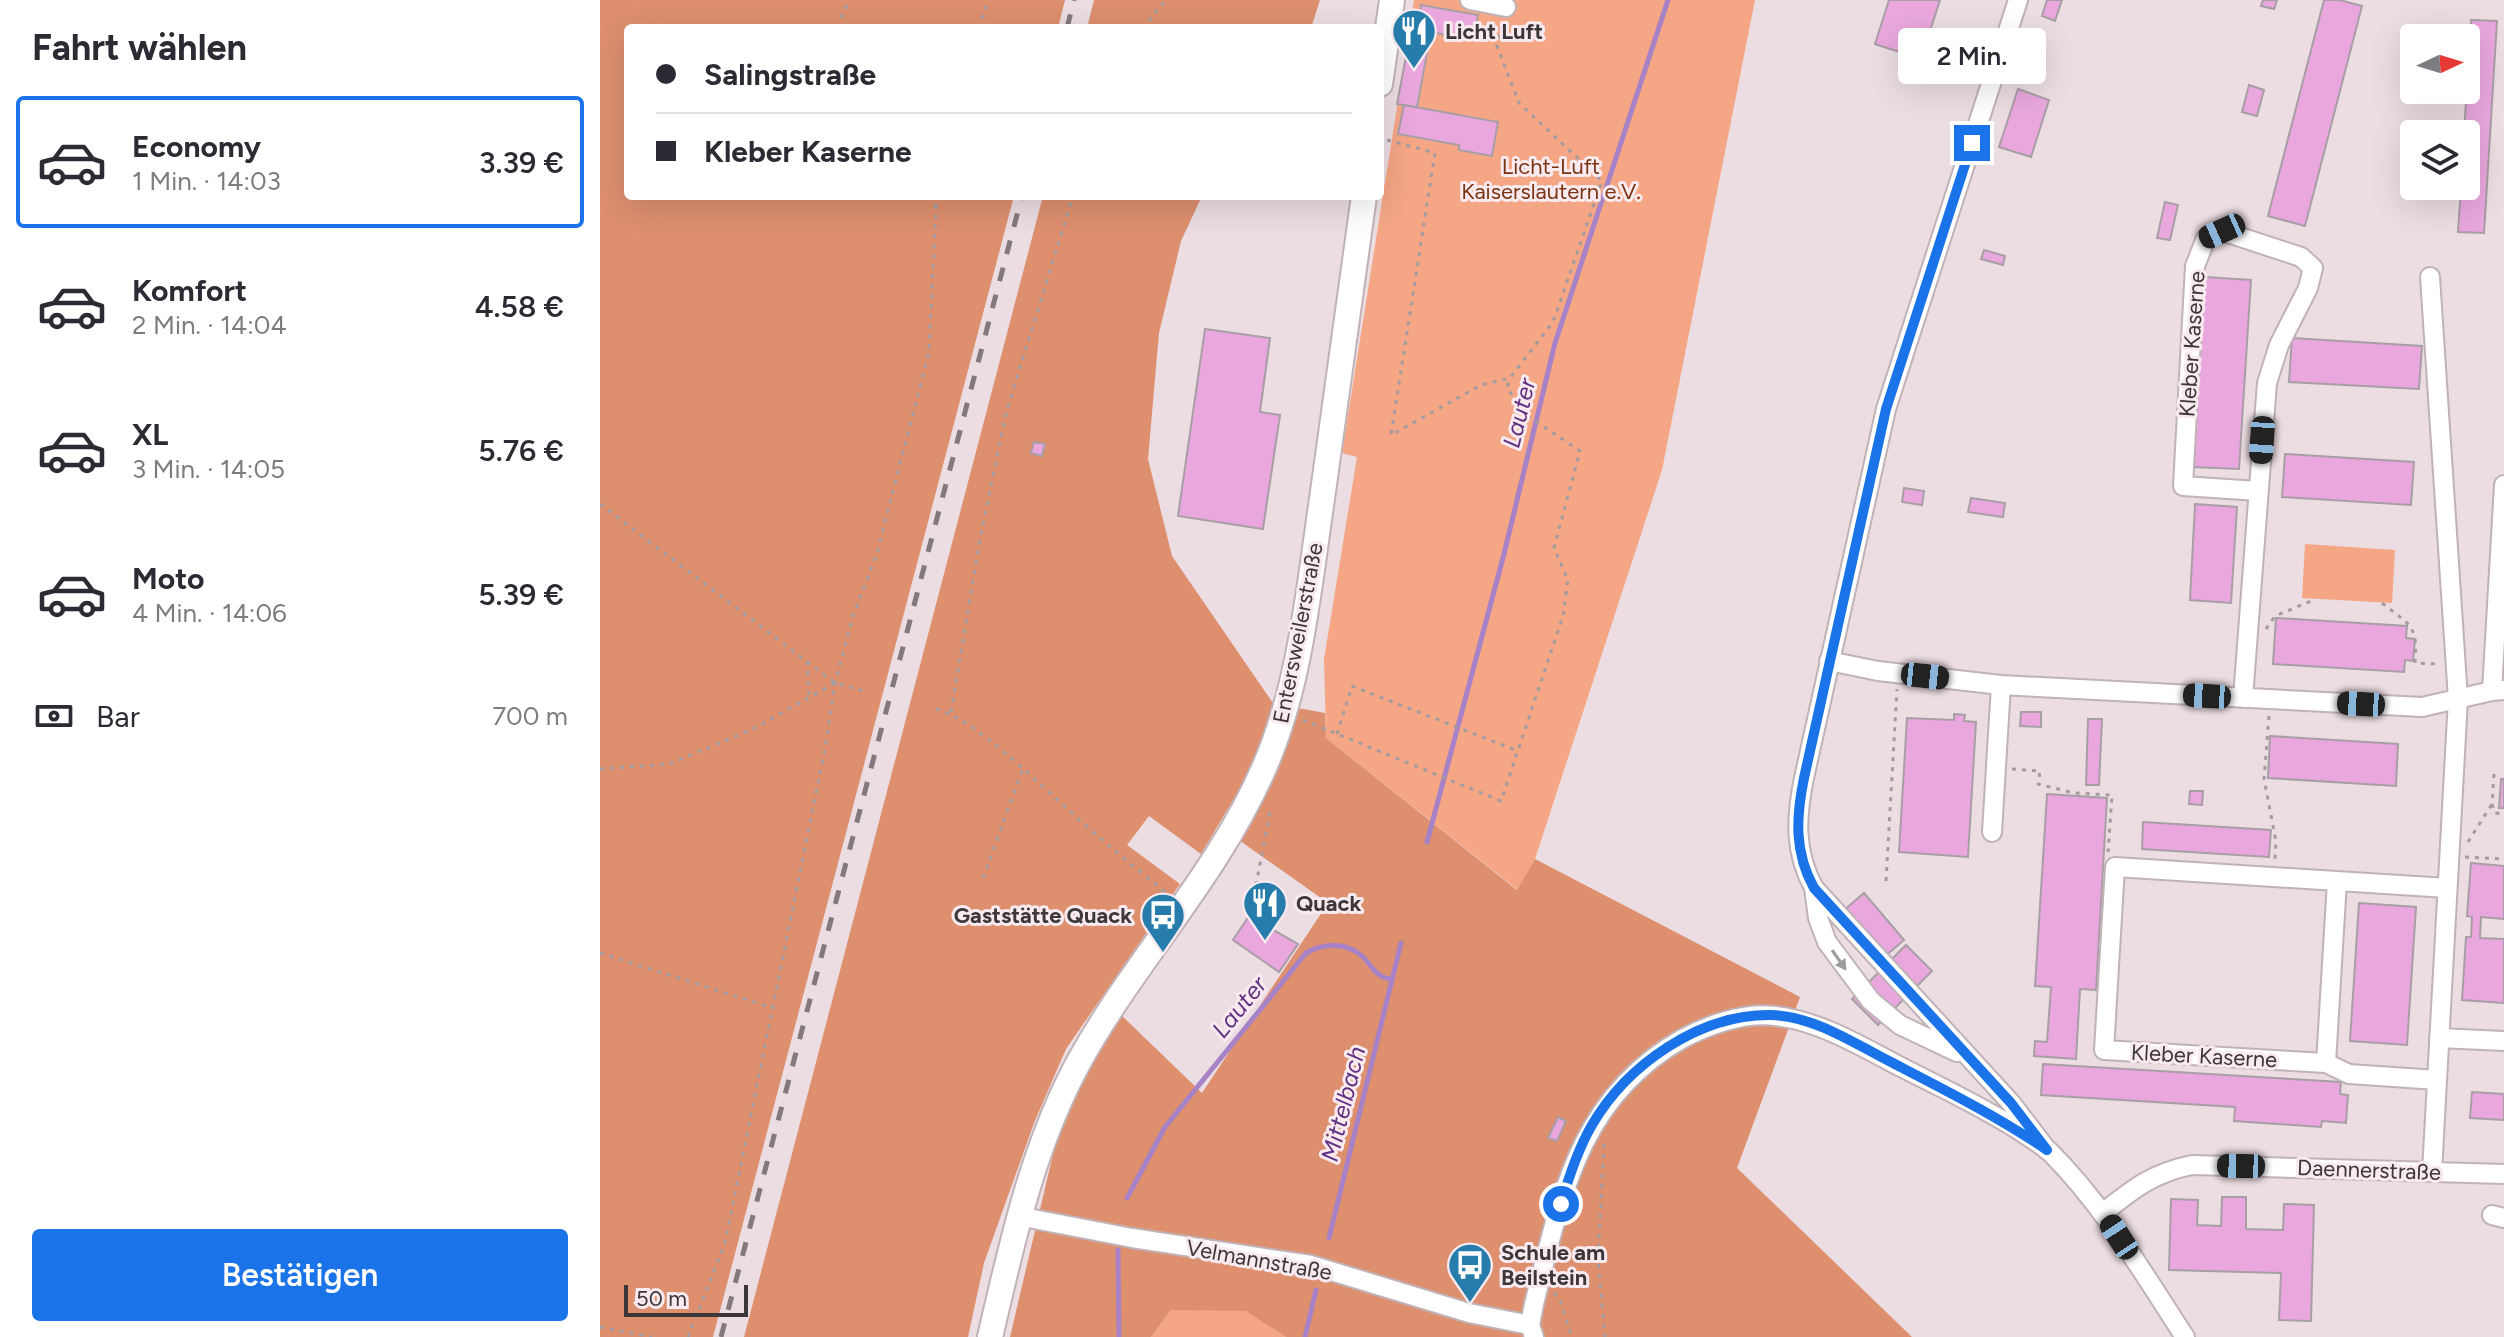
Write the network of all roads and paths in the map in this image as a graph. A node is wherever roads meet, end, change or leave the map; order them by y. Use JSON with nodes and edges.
{"nodes":[{"id":1,"x":849,"y":0,"type":"edge"},
{"id":2,"x":989,"y":0,"type":"edge"},
{"id":3,"x":1166,"y":0,"type":"edge"},
{"id":4,"x":1392,"y":0,"type":"edge"},
{"id":5,"x":1470,"y":0,"type":"edge"},
{"id":6,"x":2018,"y":0,"type":"edge"},
{"id":7,"x":1506,"y":7,"type":"joint"},
{"id":8,"x":843,"y":24,"type":"edge"},
{"id":9,"x":980,"y":24,"type":"edge"},
{"id":10,"x":1145,"y":24,"type":"edge"},
{"id":11,"x":1384,"y":56,"type":"edge"},
{"id":12,"x":1387,"y":140,"type":"dead end"},
{"id":13,"x":932,"y":200,"type":"edge"},
{"id":14,"x":937,"y":200,"type":"edge"},
{"id":15,"x":1072,"y":200,"type":"edge"},
{"id":16,"x":1363,"y":200,"type":"edge"},
{"id":17,"x":936,"y":208,"type":"junction"},
{"id":18,"x":2430,"y":277,"type":"dead end"},
{"id":19,"x":1510,"y":378,"type":"junction"},
{"id":20,"x":2504,"y":485,"type":"edge"},
{"id":21,"x":2258,"y":491,"type":"junction"},
{"id":22,"x":600,"y":504,"type":"edge"},
{"id":23,"x":2316,"y":599,"type":"dead end"},
{"id":24,"x":2382,"y":603,"type":"dead end"},
{"id":25,"x":2248,"y":629,"type":"junction"},
{"id":26,"x":807,"y":661,"type":"junction"},
{"id":27,"x":1829,"y":661,"type":"junction"},
{"id":28,"x":1898,"y":674,"type":"junction"},
{"id":29,"x":835,"y":683,"type":"junction"},
{"id":30,"x":2001,"y":685,"type":"junction"},
{"id":31,"x":2498,"y":690,"type":"edge"},
{"id":32,"x":863,"y":691,"type":"dead end"},
{"id":33,"x":2457,"y":691,"type":"junction"},
{"id":34,"x":809,"y":698,"type":"junction"},
{"id":35,"x":2243,"y":698,"type":"junction"},
{"id":36,"x":2270,"y":700,"type":"junction"},
{"id":37,"x":936,"y":709,"type":"dead end"},
{"id":38,"x":951,"y":712,"type":"junction"},
{"id":39,"x":1293,"y":716,"type":"dead end"},
{"id":40,"x":1337,"y":734,"type":"junction"},
{"id":41,"x":1518,"y":751,"type":"junction"},
{"id":42,"x":1023,"y":768,"type":"junction"},
{"id":43,"x":1996,"y":768,"type":"junction"},
{"id":44,"x":600,"y":769,"type":"edge"},
{"id":45,"x":2494,"y":774,"type":"dead end"},
{"id":46,"x":1250,"y":799,"type":"junction"},
{"id":47,"x":2492,"y":804,"type":"junction"},
{"id":48,"x":2504,"y":814,"type":"edge"},
{"id":49,"x":1992,"y":832,"type":"dead end"},
{"id":50,"x":2504,"y":859,"type":"edge"},
{"id":51,"x":2115,"y":867,"type":"junction"},
{"id":52,"x":2274,"y":877,"type":"junction"},
{"id":53,"x":983,"y":878,"type":"dead end"},
{"id":54,"x":1886,"y":881,"type":"dead end"},
{"id":55,"x":2337,"y":881,"type":"junction"},
{"id":56,"x":1814,"y":888,"type":"junction"},
{"id":57,"x":2447,"y":888,"type":"junction"},
{"id":58,"x":1254,"y":895,"type":"dead end"},
{"id":59,"x":1183,"y":906,"type":"junction"},
{"id":60,"x":600,"y":953,"type":"edge"},
{"id":61,"x":773,"y":1008,"type":"junction"},
{"id":62,"x":2439,"y":1038,"type":"junction"},
{"id":63,"x":2504,"y":1041,"type":"edge"},
{"id":64,"x":1972,"y":1062,"type":"junction"},
{"id":65,"x":2326,"y":1063,"type":"junction"},
{"id":66,"x":2437,"y":1080,"type":"junction"},
{"id":67,"x":1599,"y":1133,"type":"dead end"},
{"id":68,"x":2047,"y":1150,"type":"junction"},
{"id":69,"x":2432,"y":1172,"type":"junction"},
{"id":70,"x":2504,"y":1174,"type":"edge"},
{"id":71,"x":2103,"y":1213,"type":"junction"},
{"id":72,"x":1018,"y":1216,"type":"junction"},
{"id":73,"x":1549,"y":1287,"type":"dead end"},
{"id":74,"x":600,"y":1327,"type":"edge"},
{"id":75,"x":1532,"y":1331,"type":"edge"},
{"id":76,"x":652,"y":1337,"type":"edge"},
{"id":77,"x":688,"y":1337,"type":"edge"},
{"id":78,"x":990,"y":1337,"type":"edge"},
{"id":79,"x":1572,"y":1337,"type":"edge"},
{"id":80,"x":1605,"y":1337,"type":"edge"},
{"id":81,"x":2185,"y":1337,"type":"edge"}],
"edges":[{"from":1,"to":8,"type":"path"},
{"from":2,"to":9,"type":"path"},
{"from":3,"to":10,"type":"path"},
{"from":4,"to":11,"type":"main road"},
{"from":5,"to":7,"type":"street"},
{"from":6,"to":27,"type":"street"},
{"from":7,"to":19,"type":"path"},
{"from":12,"to":19,"type":"path"},
{"from":13,"to":17,"type":"path"},
{"from":14,"to":17,"type":"path"},
{"from":15,"to":38,"type":"path"},
{"from":16,"to":46,"type":"main road","name":"Entersweilerstraße"},
{"from":17,"to":29,"type":"path"},
{"from":18,"to":33,"type":"street"},
{"from":19,"to":41,"type":"path"},
{"from":20,"to":31,"type":"street"},
{"from":21,"to":21,"type":"street","name":"Kleber Kaserne"},
{"from":21,"to":25,"type":"street","name":"Kleber Kaserne"},
{"from":22,"to":26,"type":"path"},
{"from":23,"to":25,"type":"path"},
{"from":24,"to":33,"type":"path"},
{"from":25,"to":35,"type":"street","name":"Kleber Kaserne"},
{"from":26,"to":29,"type":"path"},
{"from":26,"to":34,"type":"path"},
{"from":27,"to":28,"type":"street"},
{"from":27,"to":56,"type":"street"},
{"from":28,"to":30,"type":"street"},
{"from":28,"to":54,"type":"path"},
{"from":29,"to":32,"type":"path"},
{"from":29,"to":34,"type":"path"},
{"from":29,"to":61,"type":"path"},
{"from":30,"to":35,"type":"street"},
{"from":30,"to":43,"type":"street"},
{"from":31,"to":33,"type":"street"},
{"from":33,"to":36,"type":"street"},
{"from":33,"to":57,"type":"street"},
{"from":34,"to":44,"type":"path"},
{"from":35,"to":36,"type":"street"},
{"from":36,"to":52,"type":"path"},
{"from":37,"to":38,"type":"path"},
{"from":38,"to":42,"type":"path"},
{"from":39,"to":40,"type":"path"},
{"from":40,"to":41,"type":"path"},
{"from":40,"to":41,"type":"path"},
{"from":42,"to":53,"type":"path"},
{"from":42,"to":59,"type":"path"},
{"from":43,"to":49,"type":"street"},
{"from":43,"to":51,"type":"path"},
{"from":45,"to":47,"type":"path"},
{"from":46,"to":58,"type":"path"},
{"from":46,"to":59,"type":"main road","name":"Entersweilerstraße"},
{"from":47,"to":48,"type":"path"},
{"from":47,"to":50,"type":"path"},
{"from":51,"to":52,"type":"street"},
{"from":51,"to":65,"type":"street","name":"Kleber Kaserne"},
{"from":52,"to":55,"type":"street"},
{"from":55,"to":57,"type":"street"},
{"from":55,"to":65,"type":"street"},
{"from":56,"to":64,"type":"street"},
{"from":56,"to":64,"type":"street","one_way":true},
{"from":57,"to":62,"type":"street"},
{"from":59,"to":72,"type":"main road","name":"Entersweilerstraße"},
{"from":60,"to":61,"type":"path"},
{"from":61,"to":77,"type":"path"},
{"from":62,"to":63,"type":"street"},
{"from":62,"to":66,"type":"street"},
{"from":64,"to":68,"type":"street"},
{"from":65,"to":66,"type":"street","name":"Kleber Kaserne"},
{"from":66,"to":69,"type":"street"},
{"from":67,"to":80,"type":"path"},
{"from":68,"to":71,"type":"street"},
{"from":68,"to":75,"type":"street"},
{"from":69,"to":70,"type":"street","name":"Daennerstraße"},
{"from":69,"to":71,"type":"street","name":"Daennerstraße"},
{"from":71,"to":81,"type":"street"},
{"from":72,"to":75,"type":"street","name":"Velmannstraße"},
{"from":72,"to":78,"type":"main road","name":"Entersweilerstraße"},
{"from":73,"to":79,"type":"path"},
{"from":74,"to":76,"type":"path"}]}
